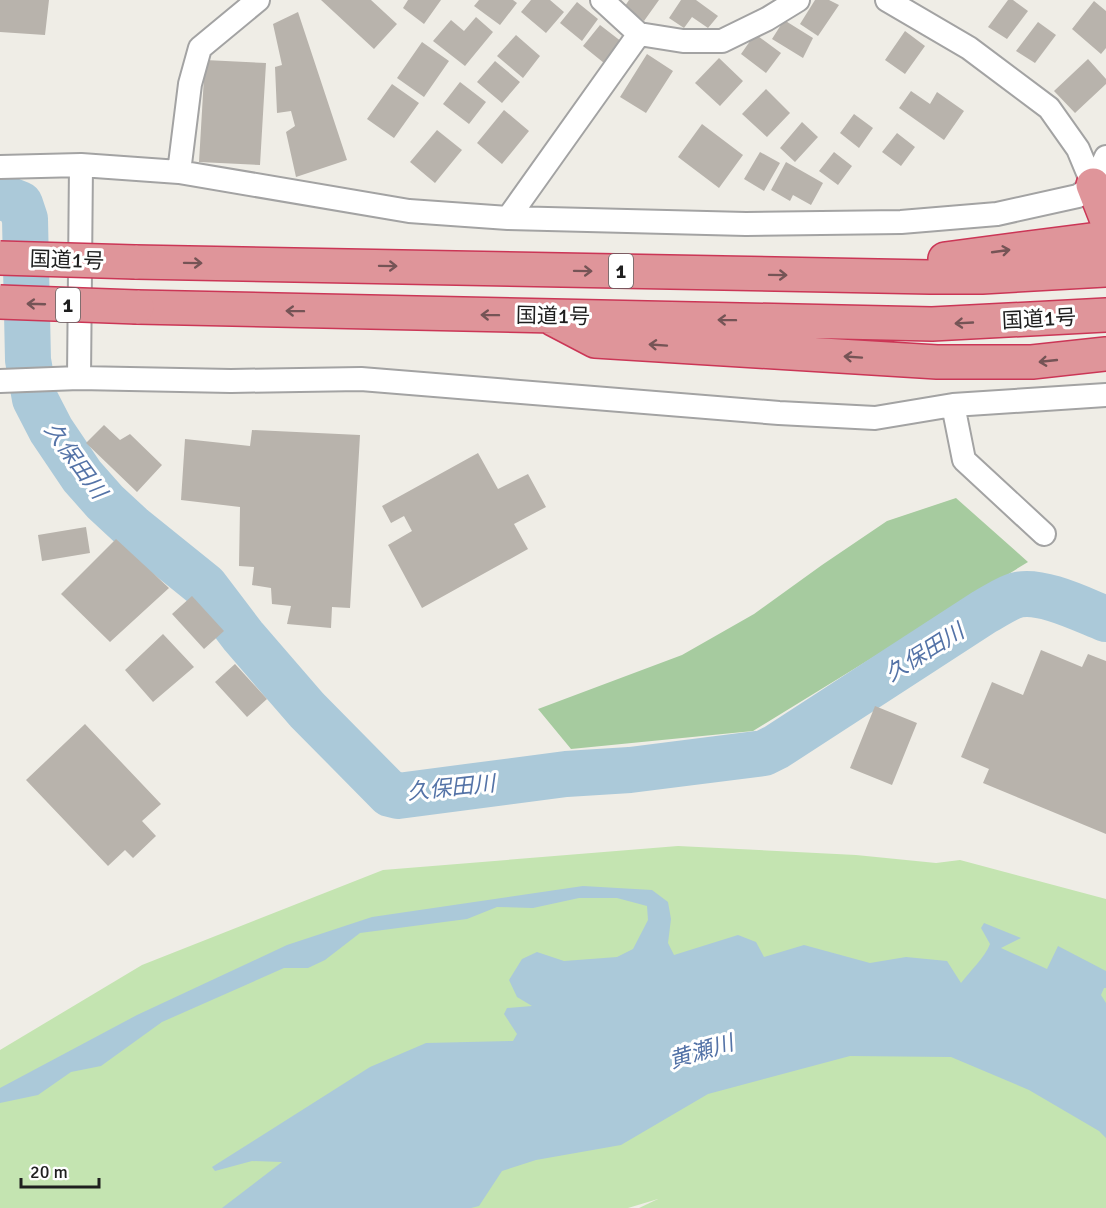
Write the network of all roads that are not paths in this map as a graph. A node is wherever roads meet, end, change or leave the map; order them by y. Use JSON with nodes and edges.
{"nodes":[{"id":1,"x":258,"y":0,"type":"edge"},
{"id":2,"x":602,"y":0,"type":"edge"},
{"id":3,"x":798,"y":0,"type":"edge"},
{"id":4,"x":887,"y":0,"type":"edge"},
{"id":5,"x":639,"y":34,"type":"junction"},
{"id":6,"x":81,"y":165,"type":"junction"},
{"id":7,"x":0,"y":167,"type":"edge"},
{"id":8,"x":1099,"y":171,"type":"edge"},
{"id":9,"x":179,"y":172,"type":"junction"},
{"id":10,"x":508,"y":218,"type":"junction"},
{"id":11,"x":1106,"y":218,"type":"edge"},
{"id":12,"x":1106,"y":238,"type":"edge"},
{"id":13,"x":0,"y":258,"type":"edge"},
{"id":14,"x":1106,"y":270,"type":"edge"},
{"id":15,"x":818,"y":276,"type":"junction"},
{"id":16,"x":0,"y":302,"type":"edge"},
{"id":17,"x":1106,"y":315,"type":"edge"},
{"id":18,"x":549,"y":316,"type":"junction"},
{"id":19,"x":1106,"y":354,"type":"edge"},
{"id":20,"x":79,"y":378,"type":"junction"},
{"id":21,"x":5,"y":381,"type":"edge"},
{"id":22,"x":1106,"y":395,"type":"edge"},
{"id":23,"x":953,"y":405,"type":"junction"},
{"id":24,"x":1044,"y":534,"type":"dead end"}],
"edges":[{"from":1,"to":9,"type":"street"},
{"from":2,"to":5,"type":"street"},
{"from":3,"to":5,"type":"street"},
{"from":4,"to":8,"type":"street"},
{"from":5,"to":10,"type":"street"},
{"from":6,"to":7,"type":"street"},
{"from":6,"to":9,"type":"street"},
{"from":6,"to":20,"type":"street"},
{"from":8,"to":10,"type":"street"},
{"from":8,"to":11,"type":"highway"},
{"from":9,"to":10,"type":"street"},
{"from":15,"to":12,"type":"highway","one_way":true},
{"from":13,"to":15,"type":"highway","name":"国道1号","number":"1","one_way":true,"bridge":true},
{"from":14,"to":15,"type":"highway","name":"国道1号","number":"1"},
{"from":18,"to":16,"type":"highway","name":"国道1号","number":"1","one_way":true,"bridge":true},
{"from":17,"to":18,"type":"highway","name":"国道1号","number":"1","one_way":true},
{"from":19,"to":18,"type":"highway","one_way":true},
{"from":20,"to":21,"type":"street"},
{"from":20,"to":23,"type":"street"},
{"from":22,"to":23,"type":"street"},
{"from":23,"to":24,"type":"street"}]}
